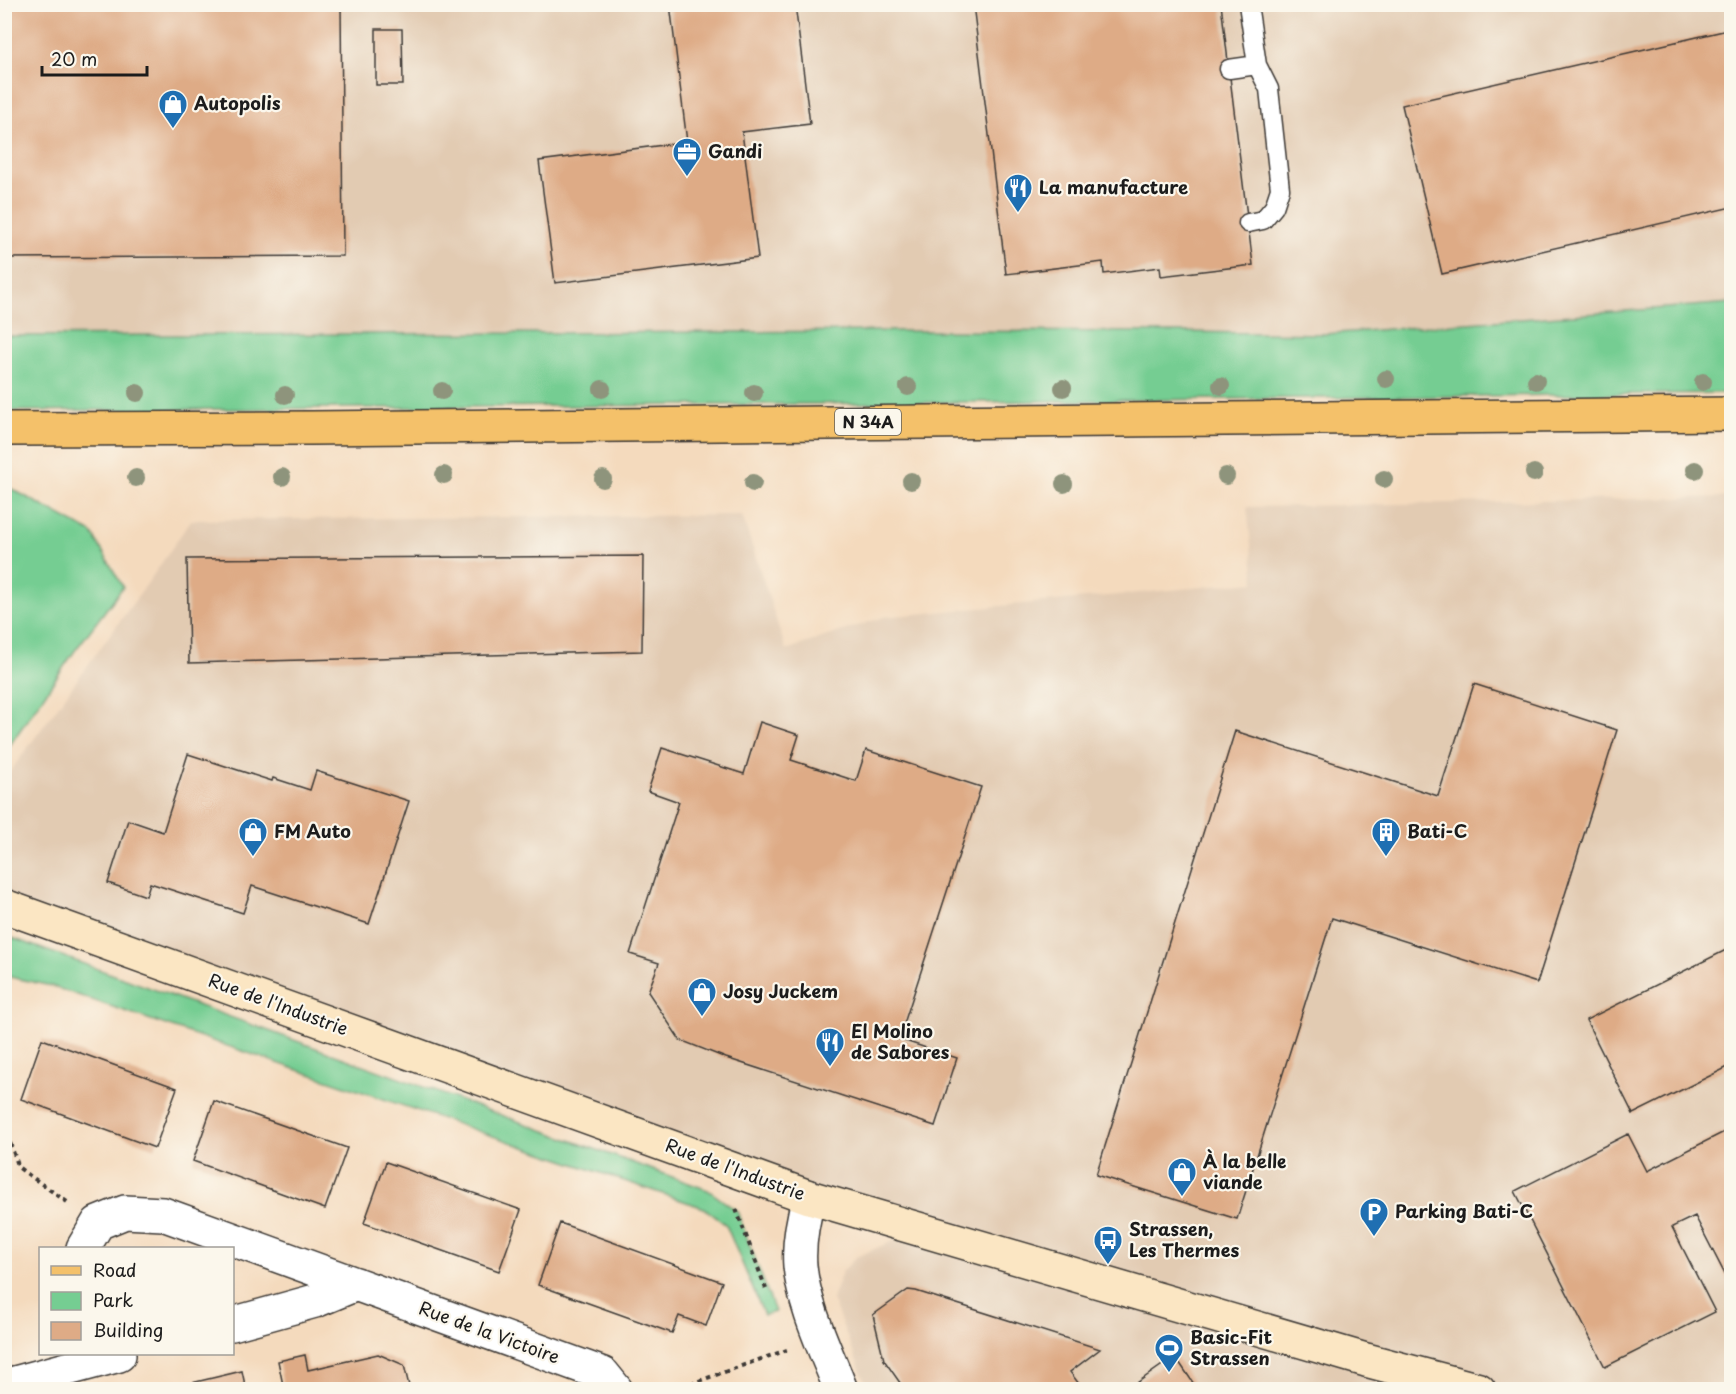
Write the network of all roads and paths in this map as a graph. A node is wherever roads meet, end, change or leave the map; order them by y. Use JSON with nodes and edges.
{"nodes":[{"id":1,"x":1248,"y":4,"type":"edge"},
{"id":2,"x":1257,"y":65,"type":"junction"},
{"id":3,"x":1229,"y":69,"type":"dead end"},
{"id":4,"x":1248,"y":223,"type":"dead end"},
{"id":5,"x":1731,"y":414,"type":"edge"},
{"id":6,"x":4,"y":429,"type":"edge"},
{"id":7,"x":4,"y":906,"type":"edge"},
{"id":8,"x":4,"y":1126,"type":"edge"},
{"id":9,"x":808,"y":1197,"type":"junction"},
{"id":10,"x":737,"y":1211,"type":"dead end"},
{"id":11,"x":91,"y":1236,"type":"edge"},
{"id":12,"x":356,"y":1284,"type":"junction"},
{"id":13,"x":767,"y":1289,"type":"dead end"},
{"id":14,"x":234,"y":1323,"type":"edge"},
{"id":15,"x":788,"y":1350,"type":"dead end"},
{"id":16,"x":117,"y":1355,"type":"edge"},
{"id":17,"x":4,"y":1386,"type":"edge"},
{"id":18,"x":616,"y":1389,"type":"edge"},
{"id":19,"x":673,"y":1389,"type":"edge"},
{"id":20,"x":841,"y":1389,"type":"edge"},
{"id":21,"x":1479,"y":1389,"type":"edge"}],
"edges":[{"from":1,"to":2,"type":"lane"},
{"from":2,"to":3,"type":"lane"},
{"from":2,"to":4,"type":"lane"},
{"from":5,"to":6,"type":"main road","number":"N 34A"},
{"from":7,"to":9,"type":"street","name":"Rue de l'Industrie"},
{"from":8,"to":11,"type":"path"},
{"from":9,"to":20,"type":"street"},
{"from":9,"to":21,"type":"street","name":"Rue de l'Industrie"},
{"from":10,"to":13,"type":"path"},
{"from":11,"to":12,"type":"street","name":"Rue de la Victoire"},
{"from":12,"to":14,"type":"street"},
{"from":12,"to":18,"type":"street","name":"Rue de la Victoire"},
{"from":15,"to":19,"type":"path"},
{"from":16,"to":17,"type":"street"}]}
